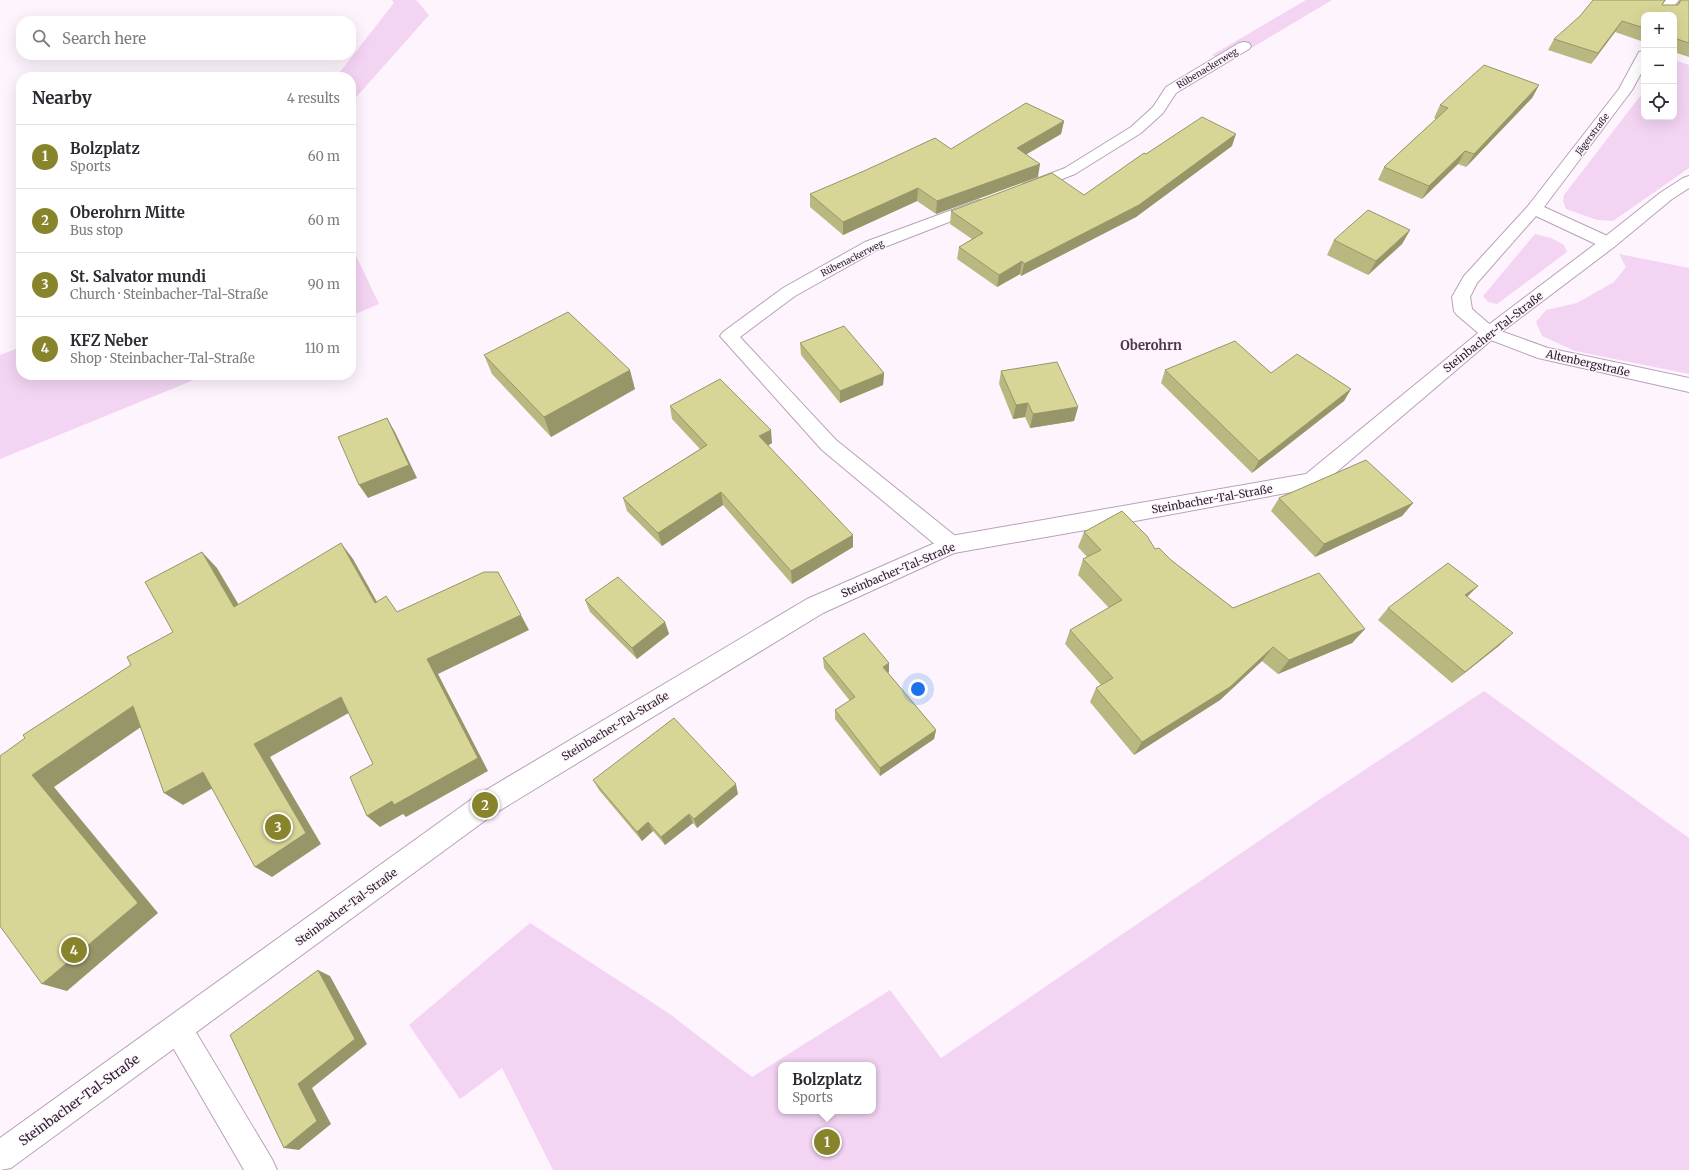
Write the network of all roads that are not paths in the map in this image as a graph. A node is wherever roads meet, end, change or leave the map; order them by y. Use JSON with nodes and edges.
{"nodes":[{"id":1,"x":1673,"y":0,"type":"edge"},
{"id":2,"x":1664,"y":12,"type":"edge"},
{"id":3,"x":1244,"y":46,"type":"dead end"},
{"id":4,"x":1641,"y":61,"type":"edge"},
{"id":5,"x":1689,"y":181,"type":"edge"},
{"id":6,"x":1013,"y":192,"type":"edge"},
{"id":7,"x":991,"y":200,"type":"edge"},
{"id":8,"x":1534,"y":209,"type":"junction"},
{"id":9,"x":1608,"y":243,"type":"junction"},
{"id":10,"x":1489,"y":334,"type":"junction"},
{"id":11,"x":1689,"y":385,"type":"edge"},
{"id":12,"x":951,"y":544,"type":"junction"},
{"id":13,"x":178,"y":1029,"type":"junction"},
{"id":14,"x":0,"y":1157,"type":"edge"},
{"id":15,"x":261,"y":1170,"type":"edge"}],
"edges":[{"from":1,"to":2,"type":"street"},
{"from":3,"to":6,"type":"street","name":"Rübenackerweg"},
{"from":4,"to":8,"type":"street","name":"Jägerstraße"},
{"from":5,"to":9,"type":"street","name":"Steinbacher-Tal-Straße"},
{"from":7,"to":12,"type":"street","name":"Rübenackerweg"},
{"from":8,"to":9,"type":"street"},
{"from":8,"to":10,"type":"street","name":"Jägerstraße"},
{"from":9,"to":10,"type":"street","name":"Steinbacher-Tal-Straße"},
{"from":10,"to":11,"type":"street","name":"Altenbergstraße"},
{"from":10,"to":12,"type":"street","name":"Steinbacher-Tal-Straße"},
{"from":12,"to":13,"type":"street","name":"Steinbacher-Tal-Straße"},
{"from":13,"to":14,"type":"street","name":"Steinbacher-Tal-Straße"},
{"from":13,"to":15,"type":"street"}]}
